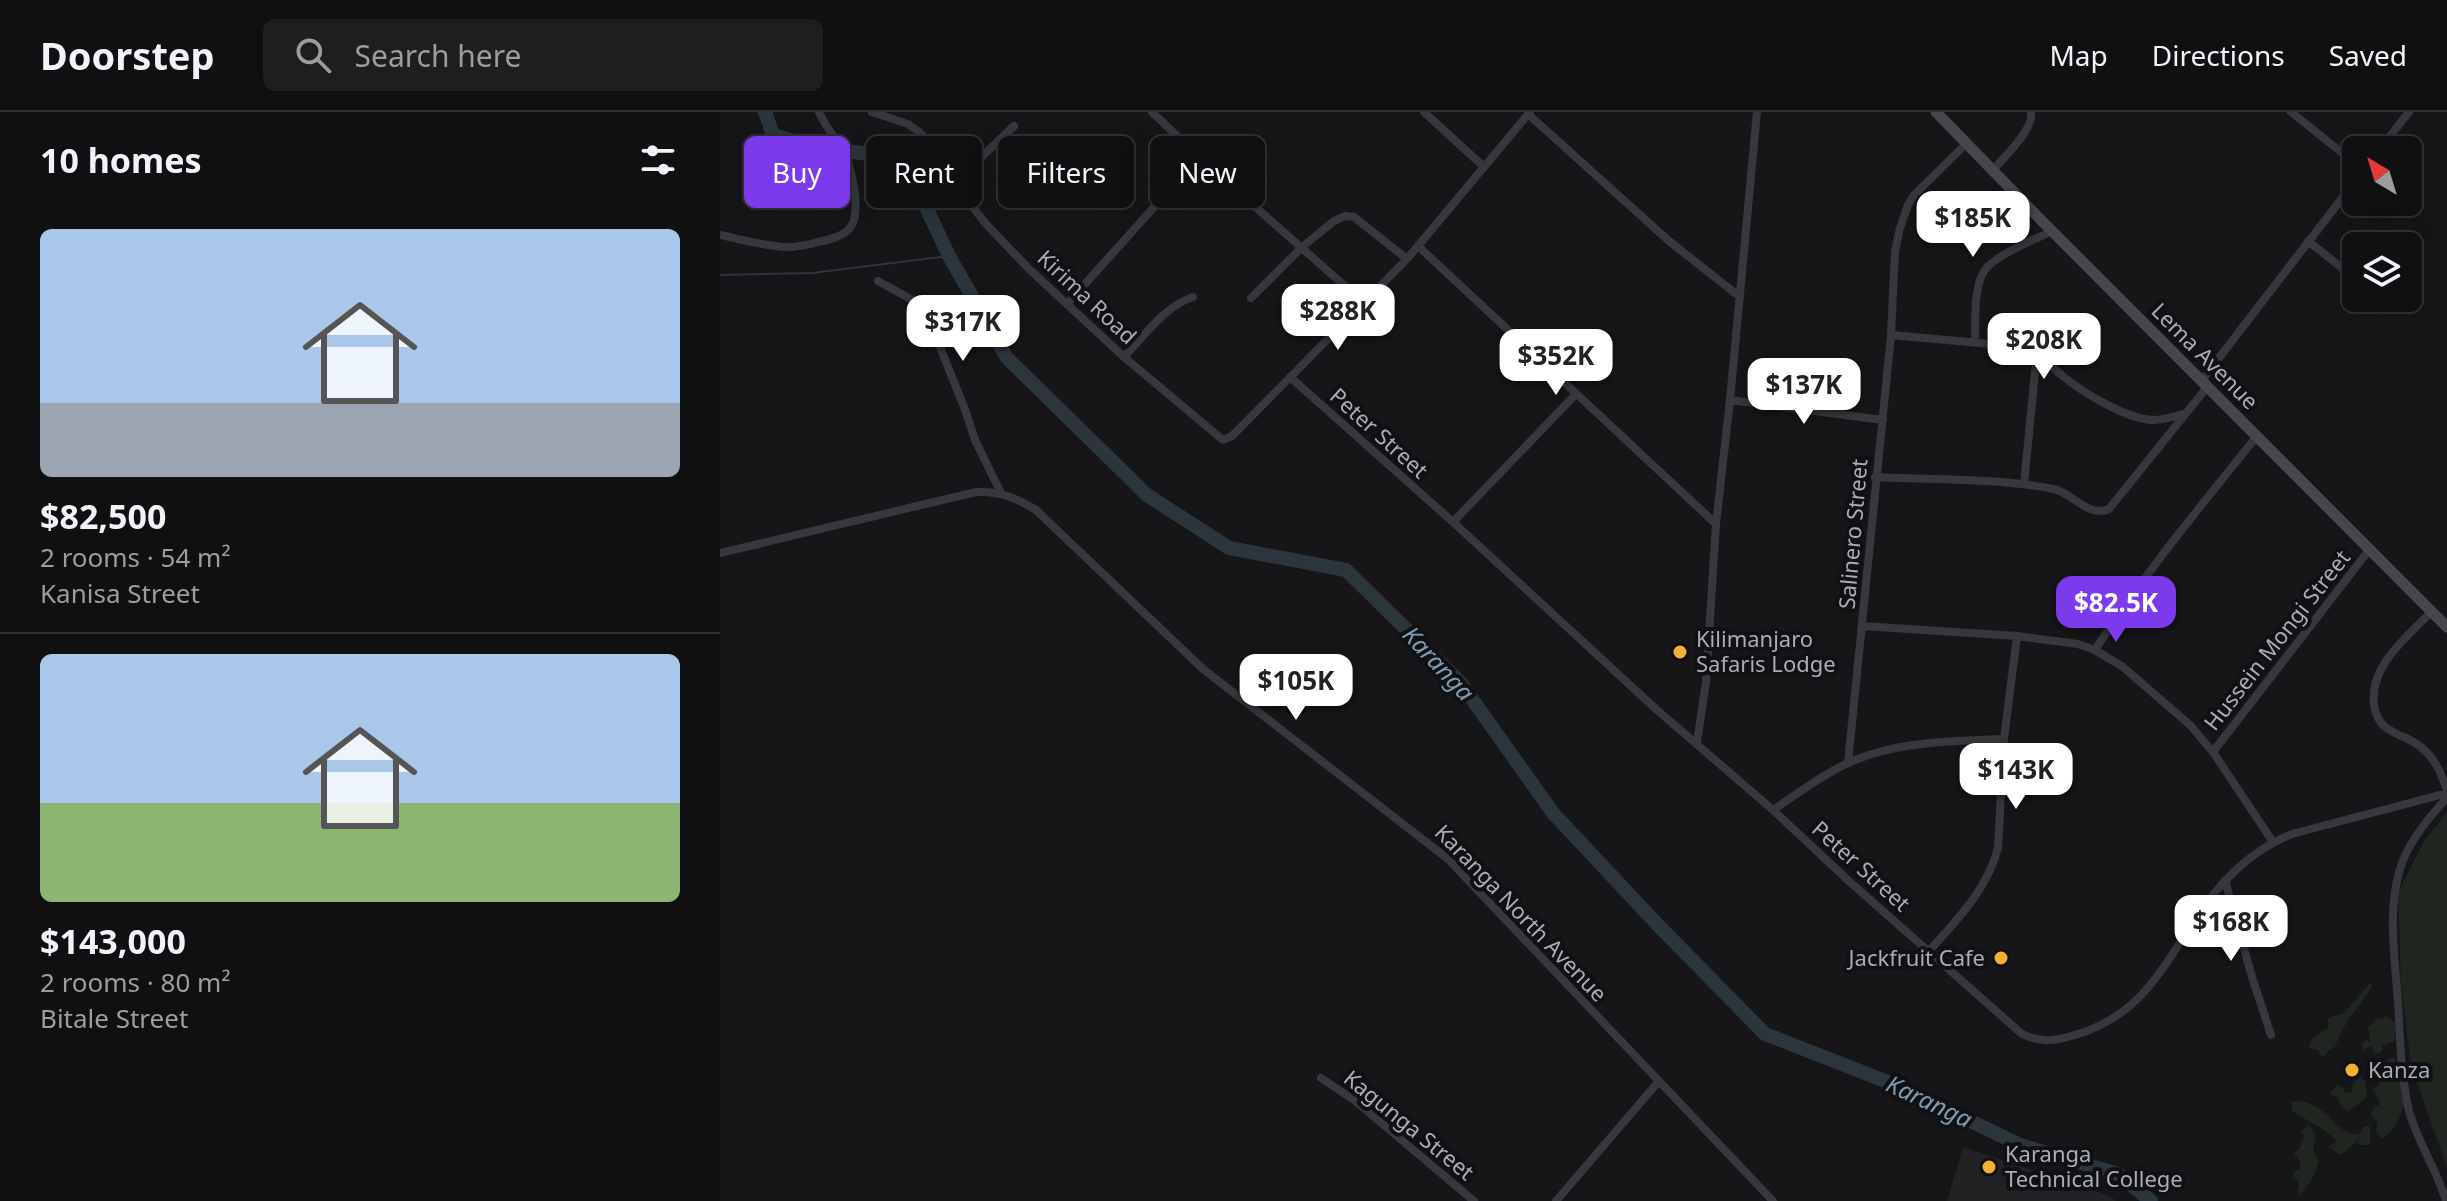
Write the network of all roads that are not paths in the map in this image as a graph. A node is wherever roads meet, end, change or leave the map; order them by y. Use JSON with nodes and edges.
{"nodes":[{"id":1,"x":819,"y":112,"type":"edge"},
{"id":2,"x":872,"y":112,"type":"edge"},
{"id":3,"x":1152,"y":112,"type":"edge"},
{"id":4,"x":1424,"y":112,"type":"edge"},
{"id":5,"x":1757,"y":112,"type":"edge"},
{"id":6,"x":1936,"y":112,"type":"edge"},
{"id":7,"x":2031,"y":112,"type":"edge"},
{"id":8,"x":2291,"y":112,"type":"edge"},
{"id":9,"x":2409,"y":112,"type":"edge"},
{"id":10,"x":1529,"y":113,"type":"edge"},
{"id":11,"x":1014,"y":126,"type":"dead end"},
{"id":12,"x":923,"y":136,"type":"edge"},
{"id":13,"x":1177,"y":136,"type":"edge"},
{"id":14,"x":2390,"y":136,"type":"edge"},
{"id":15,"x":1967,"y":143,"type":"junction"},
{"id":16,"x":2342,"y":153,"type":"edge"},
{"id":17,"x":982,"y":156,"type":"edge"},
{"id":18,"x":1483,"y":166,"type":"junction"},
{"id":19,"x":1992,"y":171,"type":"junction"},
{"id":20,"x":2342,"y":198,"type":"edge"},
{"id":21,"x":974,"y":208,"type":"edge"},
{"id":22,"x":1153,"y":208,"type":"edge"},
{"id":23,"x":1257,"y":208,"type":"edge"},
{"id":24,"x":2052,"y":231,"type":"junction"},
{"id":25,"x":720,"y":235,"type":"edge"},
{"id":26,"x":2308,"y":241,"type":"junction"},
{"id":27,"x":1418,"y":246,"type":"junction"},
{"id":28,"x":1302,"y":247,"type":"junction"},
{"id":29,"x":1407,"y":259,"type":"junction"},
{"id":30,"x":2342,"y":268,"type":"edge"},
{"id":31,"x":878,"y":281,"type":"dead end"},
{"id":32,"x":1193,"y":297,"type":"dead end"},
{"id":33,"x":1740,"y":297,"type":"junction"},
{"id":34,"x":1251,"y":298,"type":"dead end"},
{"id":35,"x":1364,"y":303,"type":"junction"},
{"id":36,"x":1067,"y":304,"type":"junction"},
{"id":37,"x":1891,"y":335,"type":"junction"},
{"id":38,"x":1975,"y":341,"type":"junction"},
{"id":39,"x":2037,"y":352,"type":"junction"},
{"id":40,"x":1124,"y":357,"type":"junction"},
{"id":41,"x":1290,"y":377,"type":"junction"},
{"id":42,"x":2205,"y":383,"type":"junction"},
{"id":43,"x":1576,"y":394,"type":"junction"},
{"id":44,"x":1730,"y":400,"type":"junction"},
{"id":45,"x":2186,"y":413,"type":"junction"},
{"id":46,"x":1883,"y":420,"type":"junction"},
{"id":47,"x":2257,"y":436,"type":"junction"},
{"id":48,"x":1875,"y":477,"type":"junction"},
{"id":49,"x":2024,"y":484,"type":"junction"},
{"id":50,"x":1001,"y":493,"type":"junction"},
{"id":51,"x":1453,"y":522,"type":"junction"},
{"id":52,"x":1716,"y":524,"type":"junction"},
{"id":53,"x":2369,"y":550,"type":"junction"},
{"id":54,"x":720,"y":553,"type":"edge"},
{"id":55,"x":2431,"y":612,"type":"junction"},
{"id":56,"x":1862,"y":626,"type":"junction"},
{"id":57,"x":2447,"y":627,"type":"edge"},
{"id":58,"x":2017,"y":636,"type":"junction"},
{"id":59,"x":2095,"y":650,"type":"junction"},
{"id":60,"x":2004,"y":739,"type":"junction"},
{"id":61,"x":1697,"y":742,"type":"junction"},
{"id":62,"x":2213,"y":752,"type":"junction"},
{"id":63,"x":1848,"y":763,"type":"junction"},
{"id":64,"x":2447,"y":794,"type":"edge"},
{"id":65,"x":1773,"y":810,"type":"junction"},
{"id":66,"x":2273,"y":842,"type":"junction"},
{"id":67,"x":2225,"y":880,"type":"junction"},
{"id":68,"x":1929,"y":951,"type":"junction"},
{"id":69,"x":2271,"y":1035,"type":"dead end"},
{"id":70,"x":1321,"y":1078,"type":"dead end"},
{"id":71,"x":1659,"y":1081,"type":"junction"},
{"id":72,"x":1474,"y":1201,"type":"edge"},
{"id":73,"x":1556,"y":1201,"type":"edge"},
{"id":74,"x":1773,"y":1201,"type":"edge"},
{"id":75,"x":2446,"y":1201,"type":"edge"}],
"edges":[{"from":1,"to":25,"type":"street"},
{"from":2,"to":12,"type":"street","name":"Kirima Road"},
{"from":3,"to":13,"type":"street"},
{"from":4,"to":18,"type":"street"},
{"from":5,"to":33,"type":"street"},
{"from":6,"to":15,"type":"main road","name":"Lema Avenue"},
{"from":7,"to":19,"type":"street"},
{"from":8,"to":16,"type":"street"},
{"from":9,"to":14,"type":"street"},
{"from":10,"to":18,"type":"street"},
{"from":10,"to":33,"type":"street"},
{"from":11,"to":17,"type":"street"},
{"from":15,"to":19,"type":"main road","name":"Lema Avenue"},
{"from":15,"to":37,"type":"street","name":"Salinero Street"},
{"from":18,"to":27,"type":"street"},
{"from":19,"to":24,"type":"main road","name":"Lema Avenue"},
{"from":20,"to":26,"type":"street"},
{"from":21,"to":36,"type":"street","name":"Kirima Road"},
{"from":22,"to":36,"type":"street"},
{"from":23,"to":28,"type":"street"},
{"from":24,"to":38,"type":"street"},
{"from":24,"to":42,"type":"main road","name":"Lema Avenue"},
{"from":26,"to":30,"type":"street"},
{"from":26,"to":42,"type":"street"},
{"from":27,"to":29,"type":"street"},
{"from":27,"to":43,"type":"street"},
{"from":28,"to":29,"type":"street"},
{"from":28,"to":34,"type":"street"},
{"from":28,"to":35,"type":"street"},
{"from":29,"to":35,"type":"street"},
{"from":31,"to":50,"type":"street"},
{"from":32,"to":40,"type":"street"},
{"from":33,"to":44,"type":"street"},
{"from":35,"to":41,"type":"street"},
{"from":36,"to":40,"type":"street","name":"Kirima Road"},
{"from":37,"to":38,"type":"street"},
{"from":37,"to":46,"type":"street","name":"Salinero Street"},
{"from":38,"to":39,"type":"street"},
{"from":39,"to":45,"type":"street"},
{"from":39,"to":49,"type":"street"},
{"from":40,"to":41,"type":"street","name":"Kirima Road"},
{"from":41,"to":51,"type":"street","name":"Peter Street"},
{"from":42,"to":45,"type":"street"},
{"from":42,"to":47,"type":"main road","name":"Lema Avenue"},
{"from":43,"to":51,"type":"street"},
{"from":43,"to":52,"type":"street"},
{"from":44,"to":46,"type":"street"},
{"from":44,"to":52,"type":"street"},
{"from":45,"to":49,"type":"street"},
{"from":46,"to":48,"type":"street","name":"Salinero Street"},
{"from":47,"to":53,"type":"main road","name":"Lema Avenue"},
{"from":47,"to":59,"type":"street"},
{"from":48,"to":49,"type":"street"},
{"from":48,"to":56,"type":"street","name":"Salinero Street"},
{"from":50,"to":54,"type":"street","name":"Karanga North Avenue"},
{"from":50,"to":71,"type":"street","name":"Karanga North Avenue"},
{"from":51,"to":61,"type":"street","name":"Peter Street"},
{"from":52,"to":61,"type":"street"},
{"from":53,"to":55,"type":"main road","name":"Lema Avenue"},
{"from":53,"to":62,"type":"street","name":"Hussein Mongi Street"},
{"from":55,"to":57,"type":"main road","name":"Lema Avenue"},
{"from":55,"to":64,"type":"street"},
{"from":56,"to":58,"type":"street"},
{"from":56,"to":63,"type":"street","name":"Salinero Street"},
{"from":58,"to":59,"type":"street"},
{"from":58,"to":60,"type":"street"},
{"from":59,"to":62,"type":"street"},
{"from":60,"to":63,"type":"street"},
{"from":60,"to":68,"type":"street"},
{"from":61,"to":65,"type":"street","name":"Peter Street"},
{"from":62,"to":66,"type":"street"},
{"from":63,"to":65,"type":"street"},
{"from":64,"to":66,"type":"street","name":"Peter Street"},
{"from":64,"to":75,"type":"street"},
{"from":65,"to":68,"type":"street","name":"Peter Street"},
{"from":66,"to":67,"type":"street","name":"Peter Street"},
{"from":67,"to":68,"type":"street","name":"Peter Street"},
{"from":67,"to":69,"type":"street"},
{"from":70,"to":72,"type":"street","name":"Kagunga Street"},
{"from":71,"to":73,"type":"street"},
{"from":71,"to":74,"type":"street","name":"Karanga North Avenue"}]}
